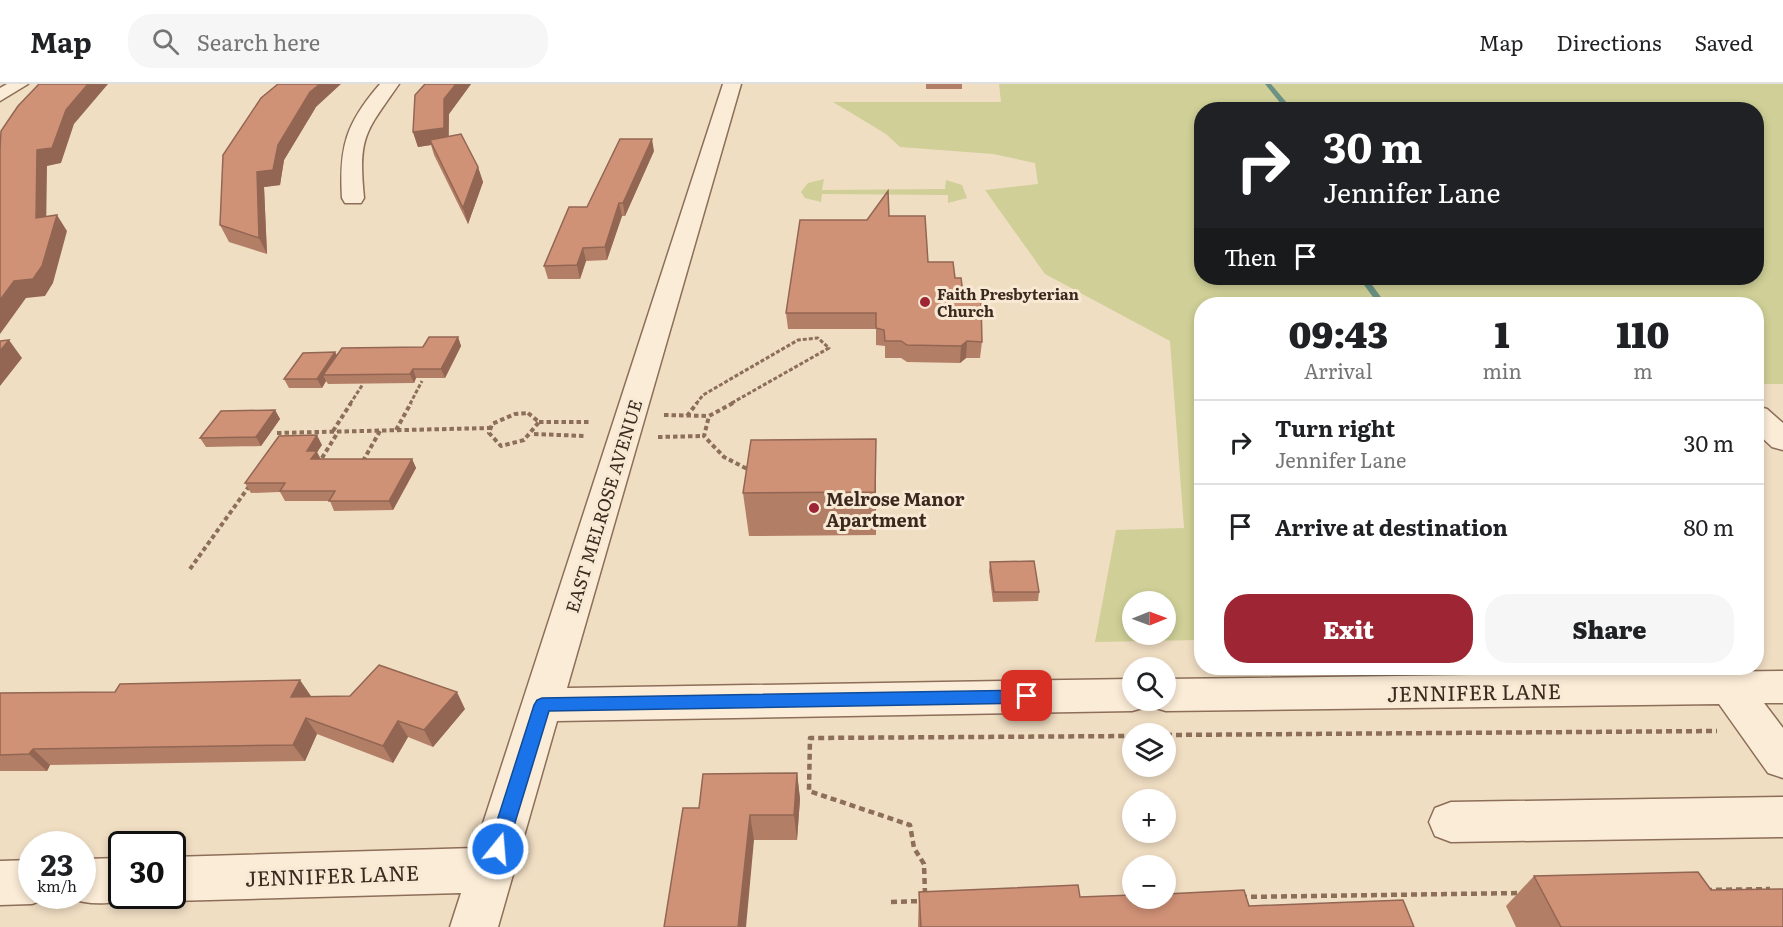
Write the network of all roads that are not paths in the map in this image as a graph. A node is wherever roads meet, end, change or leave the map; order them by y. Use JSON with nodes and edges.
{"nodes":[{"id":1,"x":19,"y":84,"type":"edge"},
{"id":2,"x":390,"y":84,"type":"edge"},
{"id":3,"x":732,"y":84,"type":"edge"},
{"id":4,"x":0,"y":96,"type":"edge"},
{"id":5,"x":353,"y":198,"type":"dead end"},
{"id":6,"x":1764,"y":422,"type":"edge"},
{"id":7,"x":1783,"y":440,"type":"edge"},
{"id":8,"x":1783,"y":687,"type":"edge"},
{"id":9,"x":1730,"y":688,"type":"junction"},
{"id":10,"x":1176,"y":694,"type":"edge"},
{"id":11,"x":1122,"y":695,"type":"edge"},
{"id":12,"x":542,"y":705,"type":"junction"},
{"id":13,"x":1772,"y":745,"type":"edge"},
{"id":14,"x":1783,"y":817,"type":"edge"},
{"id":15,"x":1452,"y":822,"type":"dead end"},
{"id":16,"x":491,"y":870,"type":"junction"},
{"id":17,"x":186,"y":879,"type":"edge"},
{"id":18,"x":18,"y":882,"type":"edge"},
{"id":19,"x":0,"y":883,"type":"edge"},
{"id":20,"x":474,"y":927,"type":"edge"}],
"edges":[{"from":1,"to":4,"type":"street"},
{"from":2,"to":5,"type":"street"},
{"from":3,"to":12,"type":"street","name":"EAST MELROSE AVENUE"},
{"from":6,"to":7,"type":"street"},
{"from":8,"to":9,"type":"street","name":"JENNIFER LANE"},
{"from":9,"to":10,"type":"street","name":"JENNIFER LANE"},
{"from":9,"to":13,"type":"street"},
{"from":11,"to":12,"type":"street"},
{"from":12,"to":16,"type":"street","name":"EAST MELROSE AVENUE"},
{"from":14,"to":15,"type":"street"},
{"from":16,"to":17,"type":"street","name":"JENNIFER LANE"},
{"from":16,"to":20,"type":"street","name":"EAST MELROSE AVENUE"},
{"from":18,"to":19,"type":"street"}]}
